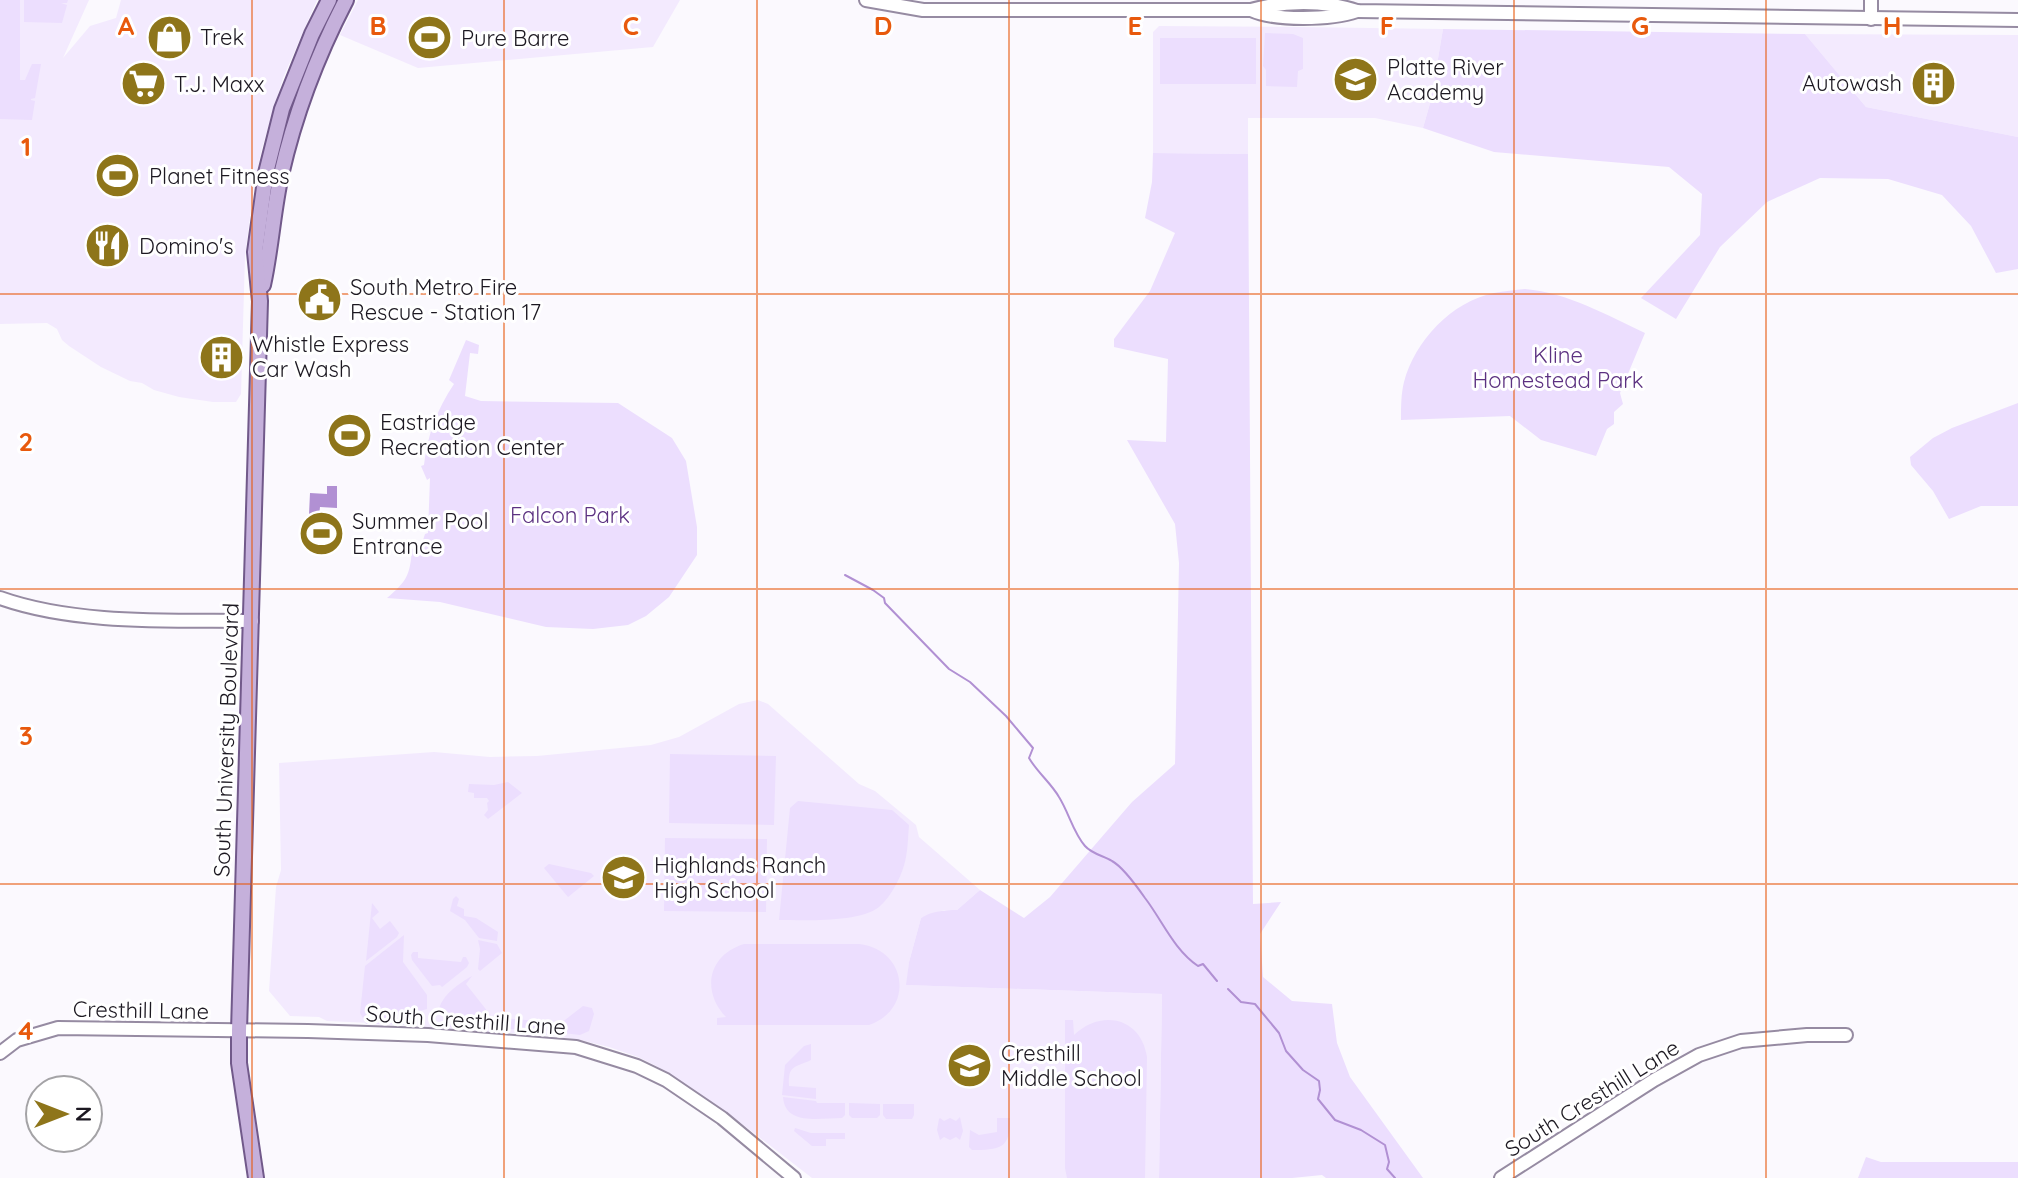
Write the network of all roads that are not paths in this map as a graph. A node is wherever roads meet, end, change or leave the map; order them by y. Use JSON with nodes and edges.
{"nodes":[{"id":1,"x":329,"y":0,"type":"edge"},
{"id":2,"x":346,"y":0,"type":"edge"},
{"id":3,"x":866,"y":0,"type":"edge"},
{"id":4,"x":1871,"y":0,"type":"edge"},
{"id":5,"x":1871,"y":19,"type":"junction"},
{"id":6,"x":2018,"y":20,"type":"edge"},
{"id":7,"x":307,"y":44,"type":"junction"},
{"id":8,"x":301,"y":101,"type":"junction"},
{"id":9,"x":260,"y":301,"type":"junction"},
{"id":10,"x":0,"y":598,"type":"edge"},
{"id":11,"x":252,"y":621,"type":"junction"},
{"id":12,"x":239,"y":1031,"type":"junction"},
{"id":13,"x":1846,"y":1035,"type":"dead end"},
{"id":14,"x":0,"y":1053,"type":"edge"},
{"id":15,"x":256,"y":1178,"type":"edge"},
{"id":16,"x":794,"y":1178,"type":"edge"},
{"id":17,"x":1501,"y":1178,"type":"edge"}],
"edges":[{"from":1,"to":7,"type":"main road","name":"South University Boulevard"},
{"from":2,"to":8,"type":"main road","name":"South University Boulevard"},
{"from":3,"to":5,"type":"main road"},
{"from":4,"to":5,"type":"main road"},
{"from":5,"to":6,"type":"main road"},
{"from":7,"to":8,"type":"main road"},
{"from":7,"to":9,"type":"main road","name":"South University Boulevard"},
{"from":8,"to":9,"type":"main road","name":"South University Boulevard"},
{"from":9,"to":11,"type":"main road","name":"South University Boulevard"},
{"from":10,"to":11,"type":"main road"},
{"from":11,"to":12,"type":"main road","name":"South University Boulevard"},
{"from":12,"to":14,"type":"main road","name":"Cresthill Lane"},
{"from":12,"to":15,"type":"main road","name":"South University Boulevard"},
{"from":12,"to":16,"type":"main road","name":"South Cresthill Lane"},
{"from":13,"to":17,"type":"main road","name":"South Cresthill Lane"}]}
